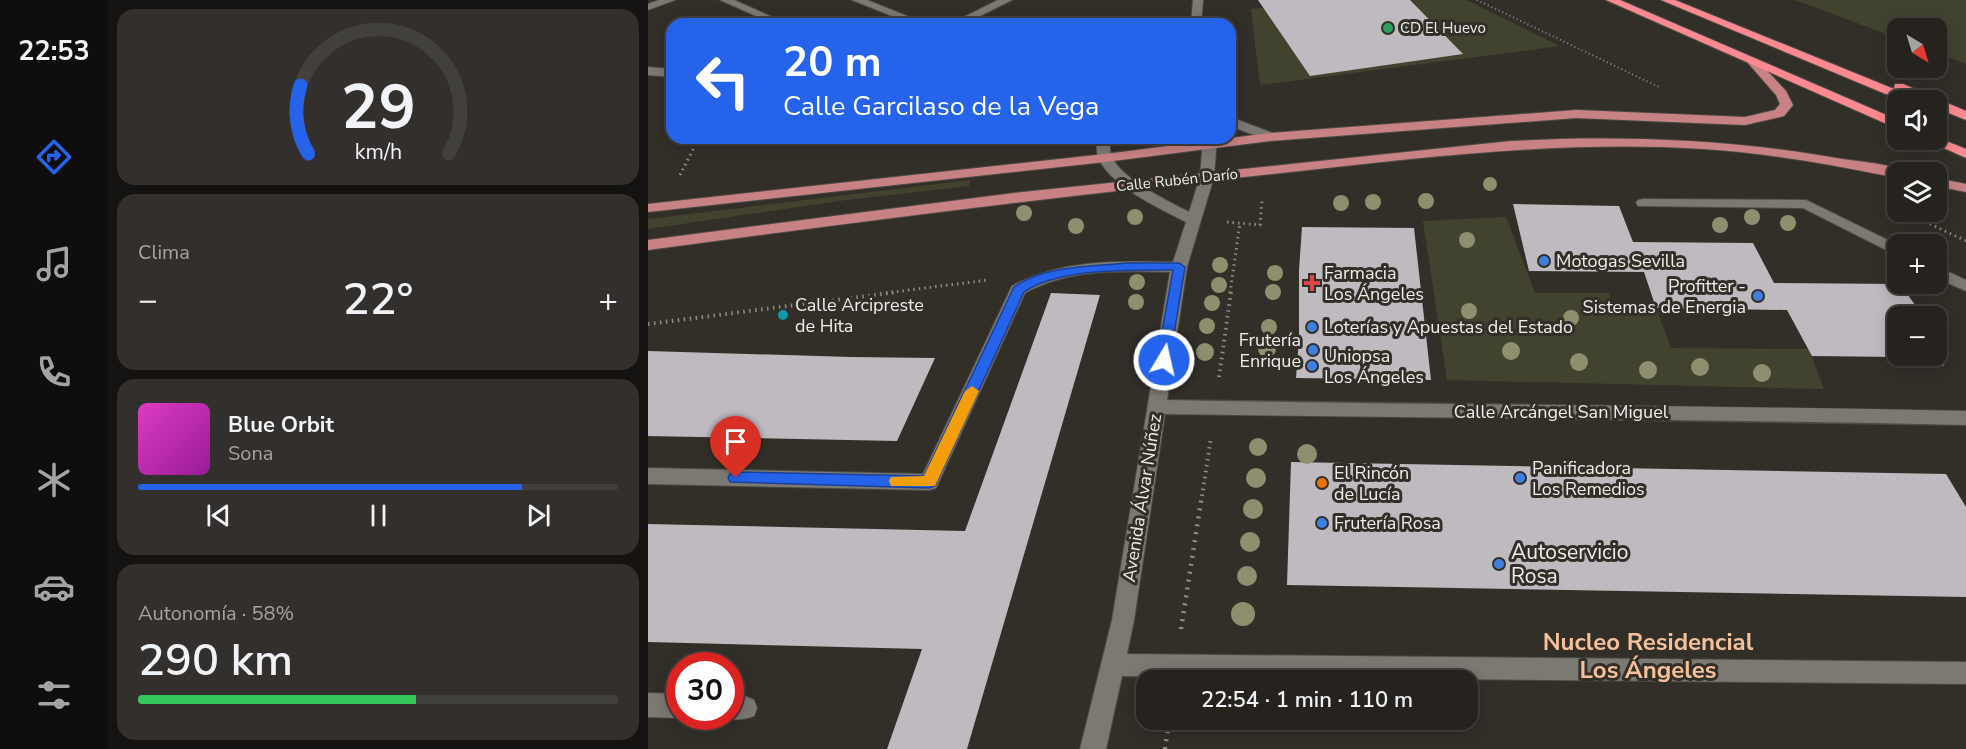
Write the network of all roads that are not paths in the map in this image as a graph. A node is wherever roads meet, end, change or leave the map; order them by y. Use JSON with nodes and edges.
{"nodes":[{"id":1,"x":670,"y":0,"type":"edge"},
{"id":2,"x":725,"y":0,"type":"edge"},
{"id":3,"x":857,"y":0,"type":"edge"},
{"id":4,"x":1007,"y":0,"type":"edge"},
{"id":5,"x":1198,"y":0,"type":"edge"},
{"id":6,"x":1602,"y":0,"type":"edge"},
{"id":7,"x":1611,"y":0,"type":"edge"},
{"id":8,"x":1666,"y":0,"type":"edge"},
{"id":9,"x":1711,"y":5,"type":"dead end"},
{"id":10,"x":648,"y":8,"type":"edge"},
{"id":11,"x":1644,"y":16,"type":"junction"},
{"id":12,"x":768,"y":18,"type":"edge"},
{"id":13,"x":905,"y":18,"type":"edge"},
{"id":14,"x":968,"y":18,"type":"edge"},
{"id":15,"x":1196,"y":18,"type":"edge"},
{"id":16,"x":1754,"y":63,"type":"junction"},
{"id":17,"x":648,"y":71,"type":"edge"},
{"id":18,"x":666,"y":73,"type":"edge"},
{"id":19,"x":1907,"y":90,"type":"edge"},
{"id":20,"x":1887,"y":91,"type":"edge"},
{"id":21,"x":1947,"y":108,"type":"edge"},
{"id":22,"x":1947,"y":116,"type":"edge"},
{"id":23,"x":1966,"y":116,"type":"edge"},
{"id":24,"x":1887,"y":119,"type":"edge"},
{"id":25,"x":1236,"y":123,"type":"edge"},
{"id":26,"x":1966,"y":124,"type":"edge"},
{"id":27,"x":1270,"y":137,"type":"junction"},
{"id":28,"x":1236,"y":139,"type":"edge"},
{"id":29,"x":1104,"y":144,"type":"edge"},
{"id":30,"x":1191,"y":144,"type":"edge"},
{"id":31,"x":1209,"y":144,"type":"edge"},
{"id":32,"x":1947,"y":146,"type":"edge"},
{"id":33,"x":1966,"y":154,"type":"edge"},
{"id":34,"x":1105,"y":158,"type":"junction"},
{"id":35,"x":1887,"y":172,"type":"edge"},
{"id":36,"x":1207,"y":177,"type":"junction"},
{"id":37,"x":1133,"y":184,"type":"junction"},
{"id":38,"x":1947,"y":184,"type":"edge"},
{"id":39,"x":1966,"y":188,"type":"edge"},
{"id":40,"x":1643,"y":202,"type":"dead end"},
{"id":41,"x":648,"y":208,"type":"edge"},
{"id":42,"x":1193,"y":220,"type":"junction"},
{"id":43,"x":648,"y":245,"type":"edge"},
{"id":44,"x":1887,"y":245,"type":"edge"},
{"id":45,"x":1179,"y":267,"type":"junction"},
{"id":46,"x":1947,"y":276,"type":"edge"},
{"id":47,"x":1966,"y":286,"type":"edge"},
{"id":48,"x":1156,"y":407,"type":"junction"},
{"id":49,"x":1966,"y":418,"type":"edge"},
{"id":50,"x":648,"y":476,"type":"edge"},
{"id":51,"x":1112,"y":665,"type":"junction"},
{"id":52,"x":1966,"y":673,"type":"edge"},
{"id":53,"x":648,"y":705,"type":"edge"},
{"id":54,"x":666,"y":706,"type":"edge"},
{"id":55,"x":1093,"y":749,"type":"edge"}],
"edges":[{"from":1,"to":10,"type":"street"},
{"from":2,"to":12,"type":"street"},
{"from":3,"to":13,"type":"street"},
{"from":4,"to":14,"type":"street"},
{"from":5,"to":15,"type":"street"},
{"from":6,"to":11,"type":"highway"},
{"from":7,"to":11,"type":"highway"},
{"from":8,"to":20,"type":"highway"},
{"from":9,"to":19,"type":"highway"},
{"from":11,"to":16,"type":"highway"},
{"from":16,"to":24,"type":"highway"},
{"from":16,"to":27,"type":"main road","name":"Calle Rubén Darío"},
{"from":17,"to":18,"type":"street"},
{"from":21,"to":23,"type":"highway"},
{"from":22,"to":26,"type":"highway"},
{"from":25,"to":27,"type":"street"},
{"from":27,"to":28,"type":"main road","name":"Calle Rubén Darío"},
{"from":29,"to":34,"type":"street"},
{"from":30,"to":34,"type":"main road","name":"Calle Rubén Darío"},
{"from":31,"to":36,"type":"street","name":"Avenida Álvar Núñez"},
{"from":32,"to":33,"type":"highway"},
{"from":34,"to":37,"type":"street"},
{"from":34,"to":41,"type":"main road","name":"Calle Rubén Darío"},
{"from":35,"to":36,"type":"main road","name":"Calle Rubén Darío"},
{"from":36,"to":37,"type":"main road","name":"Calle Rubén Darío"},
{"from":36,"to":42,"type":"street","name":"Avenida Álvar Núñez"},
{"from":37,"to":42,"type":"street"},
{"from":37,"to":43,"type":"main road","name":"Calle Rubén Darío"},
{"from":38,"to":39,"type":"main road"},
{"from":40,"to":44,"type":"street"},
{"from":42,"to":45,"type":"street","name":"Avenida Álvar Núñez"},
{"from":45,"to":48,"type":"street","name":"Avenida Álvar Núñez"},
{"from":45,"to":50,"type":"street"},
{"from":46,"to":47,"type":"street"},
{"from":48,"to":49,"type":"street","name":"Calle Arcángel San Miguel"},
{"from":48,"to":51,"type":"street","name":"Avenida Álvar Núñez"},
{"from":51,"to":52,"type":"street"},
{"from":51,"to":55,"type":"street","name":"Avenida Álvar Núñez"},
{"from":53,"to":54,"type":"street"}]}
